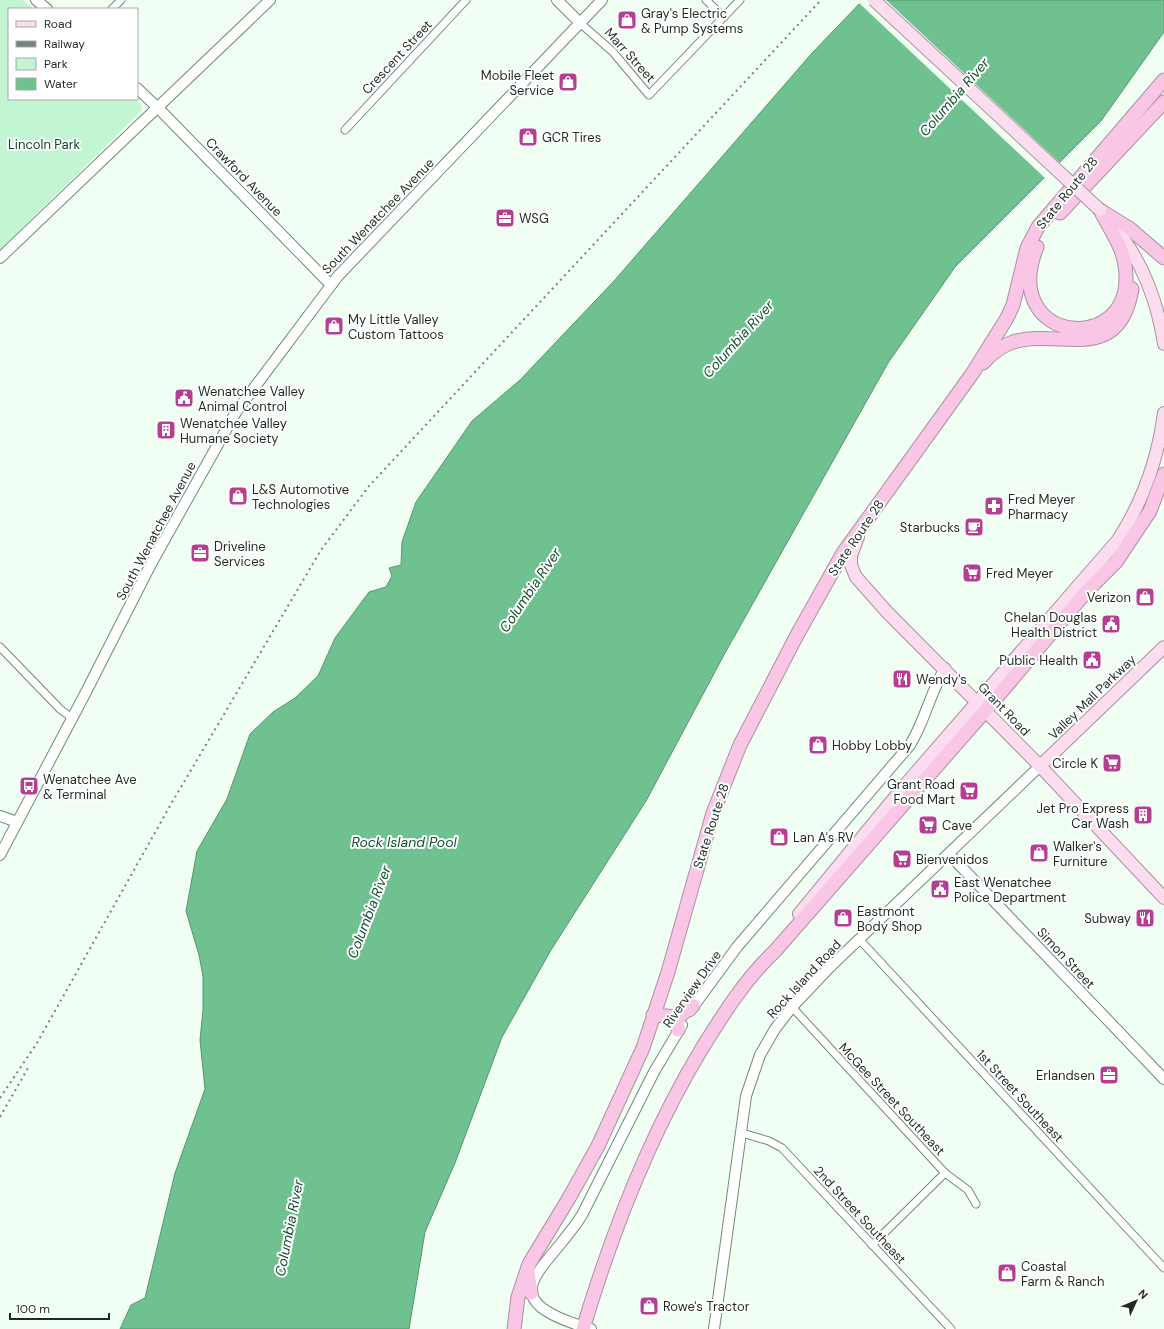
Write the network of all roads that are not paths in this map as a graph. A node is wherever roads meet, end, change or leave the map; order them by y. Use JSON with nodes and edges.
{"nodes":[{"id":1,"x":36,"y":0,"type":"edge"},
{"id":2,"x":121,"y":0,"type":"edge"},
{"id":3,"x":270,"y":0,"type":"edge"},
{"id":4,"x":466,"y":0,"type":"edge"},
{"id":5,"x":557,"y":0,"type":"edge"},
{"id":6,"x":602,"y":0,"type":"edge"},
{"id":7,"x":706,"y":0,"type":"edge"},
{"id":8,"x":740,"y":0,"type":"edge"},
{"id":9,"x":874,"y":0,"type":"edge"},
{"id":10,"x":46,"y":8,"type":"edge"},
{"id":11,"x":113,"y":8,"type":"edge"},
{"id":12,"x":724,"y":17,"type":"junction"},
{"id":13,"x":580,"y":23,"type":"junction"},
{"id":14,"x":1164,"y":80,"type":"edge"},
{"id":15,"x":138,"y":89,"type":"edge"},
{"id":16,"x":1164,"y":102,"type":"edge"},
{"id":17,"x":158,"y":107,"type":"junction"},
{"id":18,"x":345,"y":130,"type":"dead end"},
{"id":19,"x":1100,"y":210,"type":"junction"},
{"id":20,"x":1144,"y":240,"type":"junction"},
{"id":21,"x":1164,"y":250,"type":"edge"},
{"id":22,"x":0,"y":258,"type":"edge"},
{"id":23,"x":1164,"y":258,"type":"edge"},
{"id":24,"x":331,"y":285,"type":"junction"},
{"id":25,"x":1164,"y":309,"type":"edge"},
{"id":26,"x":1164,"y":344,"type":"edge"},
{"id":27,"x":972,"y":374,"type":"junction"},
{"id":28,"x":1164,"y":416,"type":"edge"},
{"id":29,"x":1164,"y":452,"type":"edge"},
{"id":30,"x":1164,"y":474,"type":"edge"},
{"id":31,"x":860,"y":530,"type":"junction"},
{"id":32,"x":1087,"y":591,"type":"junction"},
{"id":33,"x":0,"y":647,"type":"edge"},
{"id":34,"x":1164,"y":648,"type":"edge"},
{"id":35,"x":945,"y":668,"type":"junction"},
{"id":36,"x":982,"y":706,"type":"junction"},
{"id":37,"x":72,"y":718,"type":"junction"},
{"id":38,"x":1040,"y":766,"type":"junction"},
{"id":39,"x":0,"y":816,"type":"edge"},
{"id":40,"x":17,"y":822,"type":"junction"},
{"id":41,"x":949,"y":854,"type":"junction"},
{"id":42,"x":0,"y":855,"type":"edge"},
{"id":43,"x":1164,"y":898,"type":"edge"},
{"id":44,"x":859,"y":939,"type":"junction"},
{"id":45,"x":693,"y":1006,"type":"junction"},
{"id":46,"x":792,"y":1007,"type":"junction"},
{"id":47,"x":653,"y":1015,"type":"junction"},
{"id":48,"x":670,"y":1017,"type":"junction"},
{"id":49,"x":678,"y":1030,"type":"junction"},
{"id":50,"x":1164,"y":1079,"type":"edge"},
{"id":51,"x":742,"y":1133,"type":"junction"},
{"id":52,"x":945,"y":1174,"type":"junction"},
{"id":53,"x":976,"y":1204,"type":"dead end"},
{"id":54,"x":872,"y":1245,"type":"junction"},
{"id":55,"x":529,"y":1264,"type":"junction"},
{"id":56,"x":1164,"y":1268,"type":"edge"},
{"id":57,"x":531,"y":1293,"type":"junction"},
{"id":58,"x":586,"y":1328,"type":"edge"},
{"id":59,"x":514,"y":1329,"type":"edge"},
{"id":60,"x":714,"y":1329,"type":"edge"},
{"id":61,"x":951,"y":1329,"type":"edge"}],
"edges":[{"from":1,"to":10,"type":"main road"},
{"from":2,"to":11,"type":"street"},
{"from":3,"to":17,"type":"main road"},
{"from":4,"to":18,"type":"street","name":"Crescent Street"},
{"from":5,"to":13,"type":"main road","name":"Marr Street"},
{"from":6,"to":13,"type":"main road","name":"South Wenatchee Avenue"},
{"from":7,"to":12,"type":"street"},
{"from":8,"to":12,"type":"street"},
{"from":9,"to":19,"type":"main road","bridge":true},
{"from":12,"to":13,"type":"street","name":"Marr Street"},
{"from":13,"to":24,"type":"main road","name":"South Wenatchee Avenue"},
{"from":14,"to":27,"type":"highway","name":"State Route 28"},
{"from":15,"to":17,"type":"main road","name":"Crawford Avenue"},
{"from":16,"to":19,"type":"highway"},
{"from":17,"to":22,"type":"main road"},
{"from":17,"to":24,"type":"main road","name":"Crawford Avenue"},
{"from":19,"to":20,"type":"highway"},
{"from":19,"to":25,"type":"main road"},
{"from":19,"to":26,"type":"main road"},
{"from":19,"to":27,"type":"highway"},
{"from":20,"to":21,"type":"highway"},
{"from":20,"to":23,"type":"highway"},
{"from":24,"to":37,"type":"main road","name":"South Wenatchee Avenue"},
{"from":27,"to":31,"type":"highway","name":"State Route 28"},
{"from":28,"to":36,"type":"main road"},
{"from":29,"to":32,"type":"main road"},
{"from":30,"to":32,"type":"highway"},
{"from":31,"to":35,"type":"main road","name":"Grant Road"},
{"from":31,"to":47,"type":"highway","name":"State Route 28"},
{"from":32,"to":36,"type":"highway"},
{"from":33,"to":37,"type":"street"},
{"from":34,"to":38,"type":"main road","name":"Valley Mall Parkway"},
{"from":35,"to":36,"type":"main road","name":"Grant Road"},
{"from":35,"to":45,"type":"main road","name":"Riverview Drive"},
{"from":36,"to":38,"type":"main road","name":"Grant Road"},
{"from":36,"to":58,"type":"highway"},
{"from":37,"to":40,"type":"main road","name":"South Wenatchee Avenue"},
{"from":38,"to":41,"type":"main road","name":"Rock Island Road"},
{"from":38,"to":43,"type":"main road","name":"Grant Road"},
{"from":39,"to":40,"type":"main road"},
{"from":40,"to":42,"type":"main road","name":"South Wenatchee Avenue"},
{"from":41,"to":44,"type":"main road","name":"Rock Island Road"},
{"from":41,"to":50,"type":"main road","name":"Simon Street"},
{"from":44,"to":46,"type":"main road","name":"Rock Island Road"},
{"from":44,"to":56,"type":"street","name":"1st Street Southeast"},
{"from":45,"to":48,"type":"highway"},
{"from":45,"to":49,"type":"main road","name":"Riverview Drive"},
{"from":46,"to":51,"type":"main road","name":"Rock Island Road"},
{"from":46,"to":52,"type":"street","name":"McGee Street Southeast"},
{"from":47,"to":48,"type":"highway"},
{"from":47,"to":55,"type":"highway","name":"State Route 28"},
{"from":48,"to":49,"type":"highway"},
{"from":49,"to":57,"type":"main road","name":"Riverview Drive"},
{"from":51,"to":54,"type":"street","name":"2nd Street Southeast"},
{"from":51,"to":60,"type":"main road","name":"Rock Island Road"},
{"from":52,"to":53,"type":"street","name":"McGee Street Southeast"},
{"from":52,"to":54,"type":"street"},
{"from":54,"to":61,"type":"street","name":"2nd Street Southeast"},
{"from":55,"to":57,"type":"highway"},
{"from":55,"to":59,"type":"highway","name":"State Route 28"},
{"from":57,"to":58,"type":"main road"}]}
